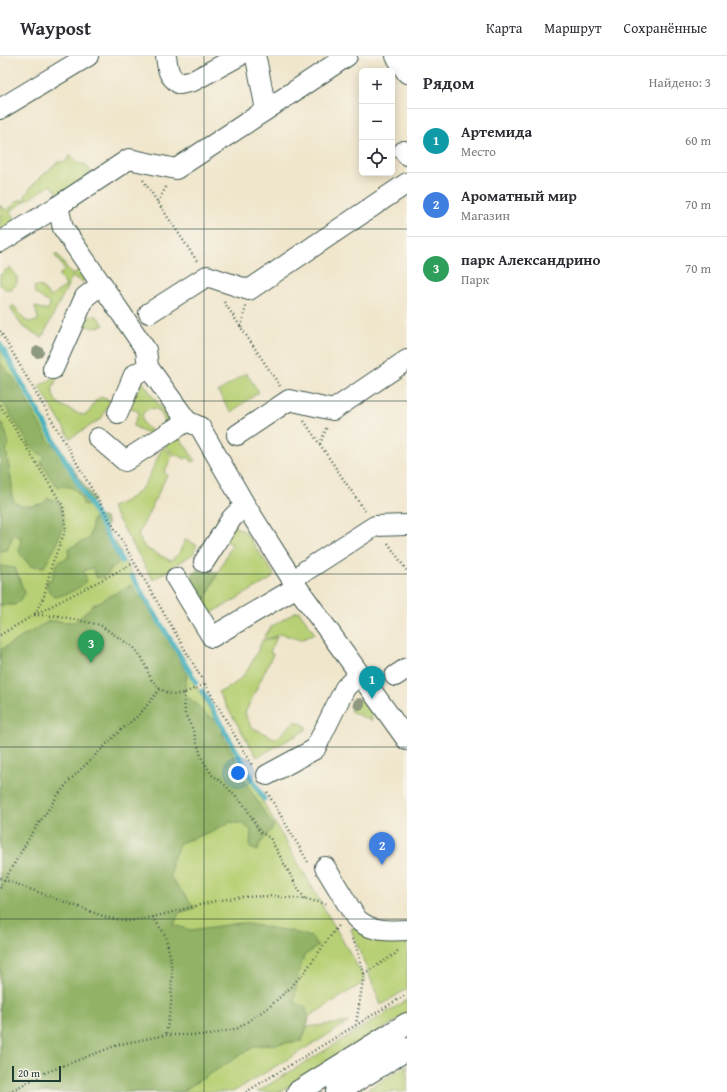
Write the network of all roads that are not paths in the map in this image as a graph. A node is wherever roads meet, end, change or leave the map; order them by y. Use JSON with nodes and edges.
{"nodes":[{"id":1,"x":88,"y":56,"type":"edge"},
{"id":2,"x":166,"y":56,"type":"edge"},
{"id":3,"x":239,"y":56,"type":"edge"},
{"id":4,"x":255,"y":56,"type":"edge"},
{"id":5,"x":347,"y":56,"type":"edge"},
{"id":6,"x":396,"y":56,"type":"edge"},
{"id":7,"x":407,"y":73,"type":"edge"},
{"id":8,"x":0,"y":109,"type":"edge"},
{"id":9,"x":266,"y":110,"type":"junction"},
{"id":10,"x":407,"y":183,"type":"edge"},
{"id":11,"x":58,"y":206,"type":"junction"},
{"id":12,"x":0,"y":242,"type":"edge"},
{"id":13,"x":102,"y":284,"type":"junction"},
{"id":14,"x":149,"y":314,"type":"dead end"},
{"id":15,"x":407,"y":360,"type":"edge"},
{"id":16,"x":148,"y":367,"type":"junction"},
{"id":17,"x":52,"y":368,"type":"dead end"},
{"id":18,"x":118,"y":414,"type":"dead end"},
{"id":19,"x":187,"y":421,"type":"junction"},
{"id":20,"x":237,"y":434,"type":"dead end"},
{"id":21,"x":98,"y":438,"type":"dead end"},
{"id":22,"x":245,"y":506,"type":"junction"},
{"id":23,"x":407,"y":525,"type":"edge"},
{"id":24,"x":204,"y":562,"type":"dead end"},
{"id":25,"x":176,"y":578,"type":"dead end"},
{"id":26,"x":301,"y":579,"type":"junction"},
{"id":27,"x":359,"y":674,"type":"junction"},
{"id":28,"x":407,"y":740,"type":"edge"},
{"id":29,"x":263,"y":779,"type":"road end"},
{"id":30,"x":318,"y":866,"type":"road end"},
{"id":31,"x":405,"y":937,"type":"edge"},
{"id":32,"x":407,"y":1024,"type":"edge"},
{"id":33,"x":407,"y":1049,"type":"edge"},
{"id":34,"x":298,"y":1092,"type":"edge"},
{"id":35,"x":337,"y":1092,"type":"edge"}],
"edges":[{"from":1,"to":8,"type":"lane"},
{"from":2,"to":3,"type":"lane"},
{"from":4,"to":9,"type":"lane"},
{"from":5,"to":9,"type":"lane"},
{"from":6,"to":7,"type":"lane"},
{"from":9,"to":11,"type":"lane"},
{"from":10,"to":14,"type":"lane"},
{"from":11,"to":12,"type":"lane"},
{"from":11,"to":13,"type":"lane"},
{"from":13,"to":16,"type":"lane"},
{"from":13,"to":17,"type":"lane"},
{"from":15,"to":20,"type":"lane"},
{"from":16,"to":18,"type":"lane"},
{"from":16,"to":19,"type":"lane"},
{"from":19,"to":21,"type":"lane"},
{"from":19,"to":22,"type":"lane"},
{"from":22,"to":24,"type":"lane"},
{"from":22,"to":26,"type":"lane"},
{"from":23,"to":26,"type":"lane"},
{"from":25,"to":26,"type":"lane"},
{"from":26,"to":27,"type":"lane"},
{"from":27,"to":28,"type":"lane"},
{"from":27,"to":29,"type":"lane"},
{"from":30,"to":31,"type":"lane"},
{"from":32,"to":34,"type":"main road"},
{"from":33,"to":35,"type":"main road"}]}
